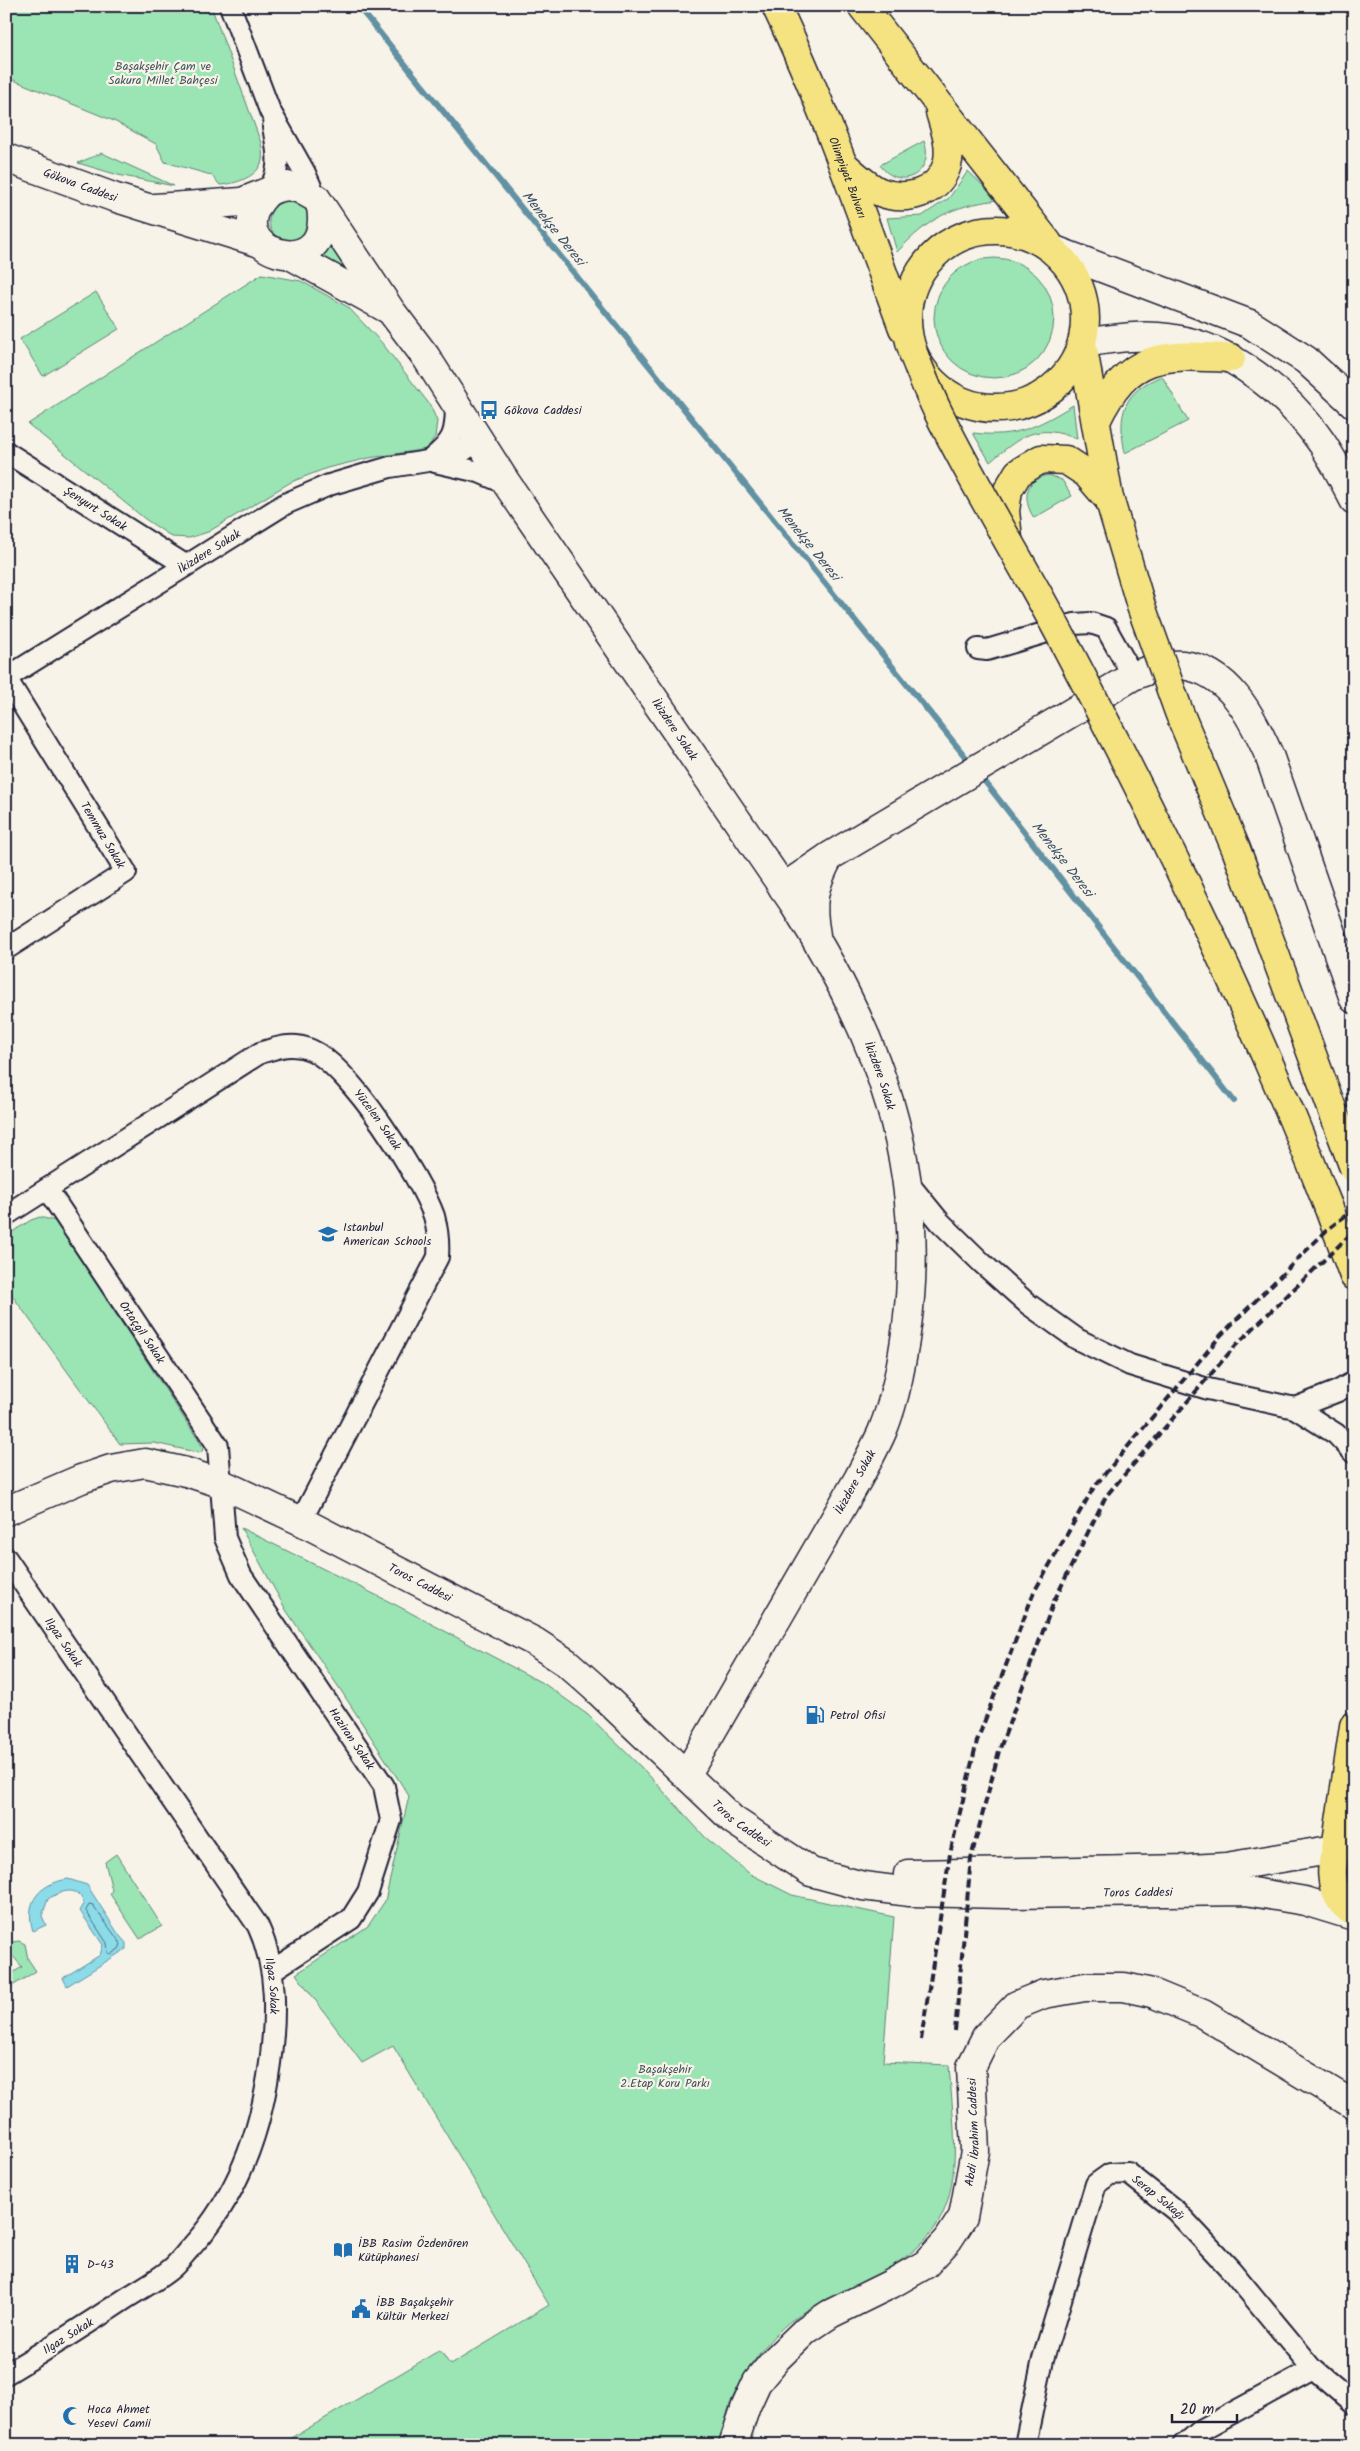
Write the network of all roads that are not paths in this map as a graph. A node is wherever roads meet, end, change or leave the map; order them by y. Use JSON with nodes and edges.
{"nodes":[{"id":1,"x":230,"y":6,"type":"edge"},
{"id":2,"x":776,"y":6,"type":"edge"},
{"id":3,"x":862,"y":6,"type":"edge"},
{"id":4,"x":938,"y":106,"type":"junction"},
{"id":5,"x":270,"y":111,"type":"junction"},
{"id":6,"x":6,"y":158,"type":"edge"},
{"id":7,"x":842,"y":163,"type":"junction"},
{"id":8,"x":267,"y":193,"type":"junction"},
{"id":9,"x":319,"y":202,"type":"junction"},
{"id":10,"x":154,"y":208,"type":"junction"},
{"id":11,"x":260,"y":243,"type":"junction"},
{"id":12,"x":1052,"y":249,"type":"junction"},
{"id":13,"x":290,"y":255,"type":"junction"},
{"id":14,"x":391,"y":311,"type":"junction"},
{"id":15,"x":1082,"y":343,"type":"junction"},
{"id":16,"x":913,"y":352,"type":"junction"},
{"id":17,"x":1231,"y":358,"type":"junction"},
{"id":18,"x":456,"y":404,"type":"junction"},
{"id":19,"x":1354,"y":404,"type":"edge"},
{"id":20,"x":1096,"y":421,"type":"junction"},
{"id":21,"x":477,"y":437,"type":"junction"},
{"id":22,"x":6,"y":452,"type":"edge"},
{"id":23,"x":428,"y":461,"type":"junction"},
{"id":24,"x":507,"y":484,"type":"junction"},
{"id":25,"x":1110,"y":500,"type":"junction"},
{"id":26,"x":1354,"y":500,"type":"edge"},
{"id":27,"x":1008,"y":539,"type":"junction"},
{"id":28,"x":185,"y":565,"type":"junction"},
{"id":29,"x":978,"y":649,"type":"dead end"},
{"id":30,"x":1133,"y":676,"type":"junction"},
{"id":31,"x":6,"y":678,"type":"edge"},
{"id":32,"x":753,"y":844,"type":"junction"},
{"id":33,"x":840,"y":850,"type":"junction"},
{"id":34,"x":783,"y":888,"type":"junction"},
{"id":35,"x":817,"y":939,"type":"junction"},
{"id":36,"x":6,"y":949,"type":"edge"},
{"id":37,"x":1354,"y":999,"type":"edge"},
{"id":38,"x":1354,"y":1168,"type":"edge"},
{"id":39,"x":909,"y":1184,"type":"junction"},
{"id":40,"x":47,"y":1189,"type":"junction"},
{"id":41,"x":6,"y":1214,"type":"edge"},
{"id":42,"x":1354,"y":1276,"type":"edge"},
{"id":43,"x":1354,"y":1382,"type":"edge"},
{"id":44,"x":1295,"y":1408,"type":"junction"},
{"id":45,"x":1354,"y":1453,"type":"edge"},
{"id":46,"x":220,"y":1483,"type":"junction"},
{"id":47,"x":6,"y":1511,"type":"edge"},
{"id":48,"x":301,"y":1522,"type":"junction"},
{"id":49,"x":6,"y":1558,"type":"edge"},
{"id":50,"x":1354,"y":1726,"type":"edge"},
{"id":51,"x":687,"y":1774,"type":"junction"},
{"id":52,"x":1354,"y":1828,"type":"edge"},
{"id":53,"x":1336,"y":1849,"type":"junction"},
{"id":54,"x":776,"y":1851,"type":"junction"},
{"id":55,"x":1354,"y":1915,"type":"edge"},
{"id":56,"x":273,"y":1970,"type":"junction"},
{"id":57,"x":1354,"y":2105,"type":"edge"},
{"id":58,"x":1313,"y":2369,"type":"junction"},
{"id":59,"x":6,"y":2374,"type":"edge"},
{"id":60,"x":1354,"y":2404,"type":"edge"},
{"id":61,"x":733,"y":2445,"type":"edge"},
{"id":62,"x":1025,"y":2445,"type":"edge"},
{"id":63,"x":1183,"y":2445,"type":"edge"}],
"edges":[{"from":1,"to":5,"type":"street"},
{"from":2,"to":7,"type":"main road","name":"Olimpiyat Bulvarı"},
{"from":3,"to":4,"type":"main road"},
{"from":4,"to":7,"type":"main road"},
{"from":4,"to":12,"type":"main road"},
{"from":5,"to":8,"type":"street"},
{"from":5,"to":9,"type":"street"},
{"from":6,"to":10,"type":"street","name":"Gökova Caddesi"},
{"from":7,"to":16,"type":"main road","name":"Olimpiyat Bulvarı"},
{"from":8,"to":9,"type":"street","name":"Gökova Caddesi"},
{"from":8,"to":10,"type":"street","name":"Gökova Caddesi"},
{"from":8,"to":11,"type":"street"},
{"from":9,"to":13,"type":"street"},
{"from":9,"to":14,"type":"street","name":"Gökova Caddesi"},
{"from":10,"to":11,"type":"street","name":"Gökova Caddesi"},
{"from":11,"to":13,"type":"street","name":"Gökova Caddesi"},
{"from":12,"to":15,"type":"main road"},
{"from":12,"to":16,"type":"main road"},
{"from":12,"to":19,"type":"street"},
{"from":13,"to":14,"type":"street","name":"Gökova Caddesi"},
{"from":14,"to":18,"type":"street","name":"Gökova Caddesi"},
{"from":15,"to":16,"type":"main road","bridge":true},
{"from":15,"to":17,"type":"street"},
{"from":15,"to":20,"type":"main road"},
{"from":16,"to":27,"type":"main road","bridge":true},
{"from":17,"to":20,"type":"main road"},
{"from":17,"to":26,"type":"street"},
{"from":18,"to":21,"type":"street","name":"Gökova Caddesi"},
{"from":18,"to":23,"type":"street"},
{"from":20,"to":25,"type":"main road"},
{"from":21,"to":23,"type":"street","name":"İkizdere Sokak"},
{"from":21,"to":24,"type":"street","name":"İkizdere Sokak"},
{"from":22,"to":28,"type":"street","name":"Şenyurt Sokak"},
{"from":23,"to":24,"type":"street"},
{"from":23,"to":28,"type":"street","name":"İkizdere Sokak"},
{"from":24,"to":32,"type":"street","name":"İkizdere Sokak"},
{"from":25,"to":27,"type":"main road"},
{"from":25,"to":38,"type":"main road","bridge":true},
{"from":27,"to":42,"type":"main road","bridge":true},
{"from":28,"to":31,"type":"street","name":"İkizdere Sokak"},
{"from":29,"to":30,"type":"street"},
{"from":30,"to":33,"type":"street"},
{"from":30,"to":37,"type":"street"},
{"from":31,"to":36,"type":"street","name":"Temmuz Sokak"},
{"from":32,"to":33,"type":"street"},
{"from":32,"to":34,"type":"street","name":"İkizdere Sokak"},
{"from":33,"to":34,"type":"street"},
{"from":33,"to":35,"type":"street"},
{"from":34,"to":35,"type":"street","name":"İkizdere Sokak"},
{"from":35,"to":39,"type":"street","name":"İkizdere Sokak"},
{"from":39,"to":44,"type":"street"},
{"from":39,"to":51,"type":"street","name":"İkizdere Sokak"},
{"from":40,"to":41,"type":"street","name":"Yücelen Sokak"},
{"from":40,"to":46,"type":"street","name":"Ortaçgil Sokak"},
{"from":40,"to":48,"type":"street","name":"Yücelen Sokak"},
{"from":43,"to":44,"type":"street"},
{"from":44,"to":45,"type":"street"},
{"from":46,"to":47,"type":"street","name":"Toros Caddesi"},
{"from":46,"to":48,"type":"street","name":"Toros Caddesi"},
{"from":46,"to":56,"type":"street","name":"Haziran Sokak"},
{"from":48,"to":51,"type":"street","name":"Toros Caddesi"},
{"from":49,"to":56,"type":"street","name":"Ilgaz Sokak"},
{"from":50,"to":53,"type":"main road"},
{"from":51,"to":54,"type":"street","name":"Toros Caddesi"},
{"from":52,"to":53,"type":"main road"},
{"from":53,"to":54,"type":"street","name":"Toros Caddesi"},
{"from":53,"to":55,"type":"main road"},
{"from":54,"to":55,"type":"street","name":"Toros Caddesi"},
{"from":56,"to":59,"type":"street","name":"Ilgaz Sokak"},
{"from":57,"to":61,"type":"street","name":"Abdi İbrahim Caddesi"},
{"from":58,"to":60,"type":"street","name":"Serap Sokağı"},
{"from":58,"to":62,"type":"street","name":"Serap Sokağı"},
{"from":58,"to":63,"type":"street"}]}
